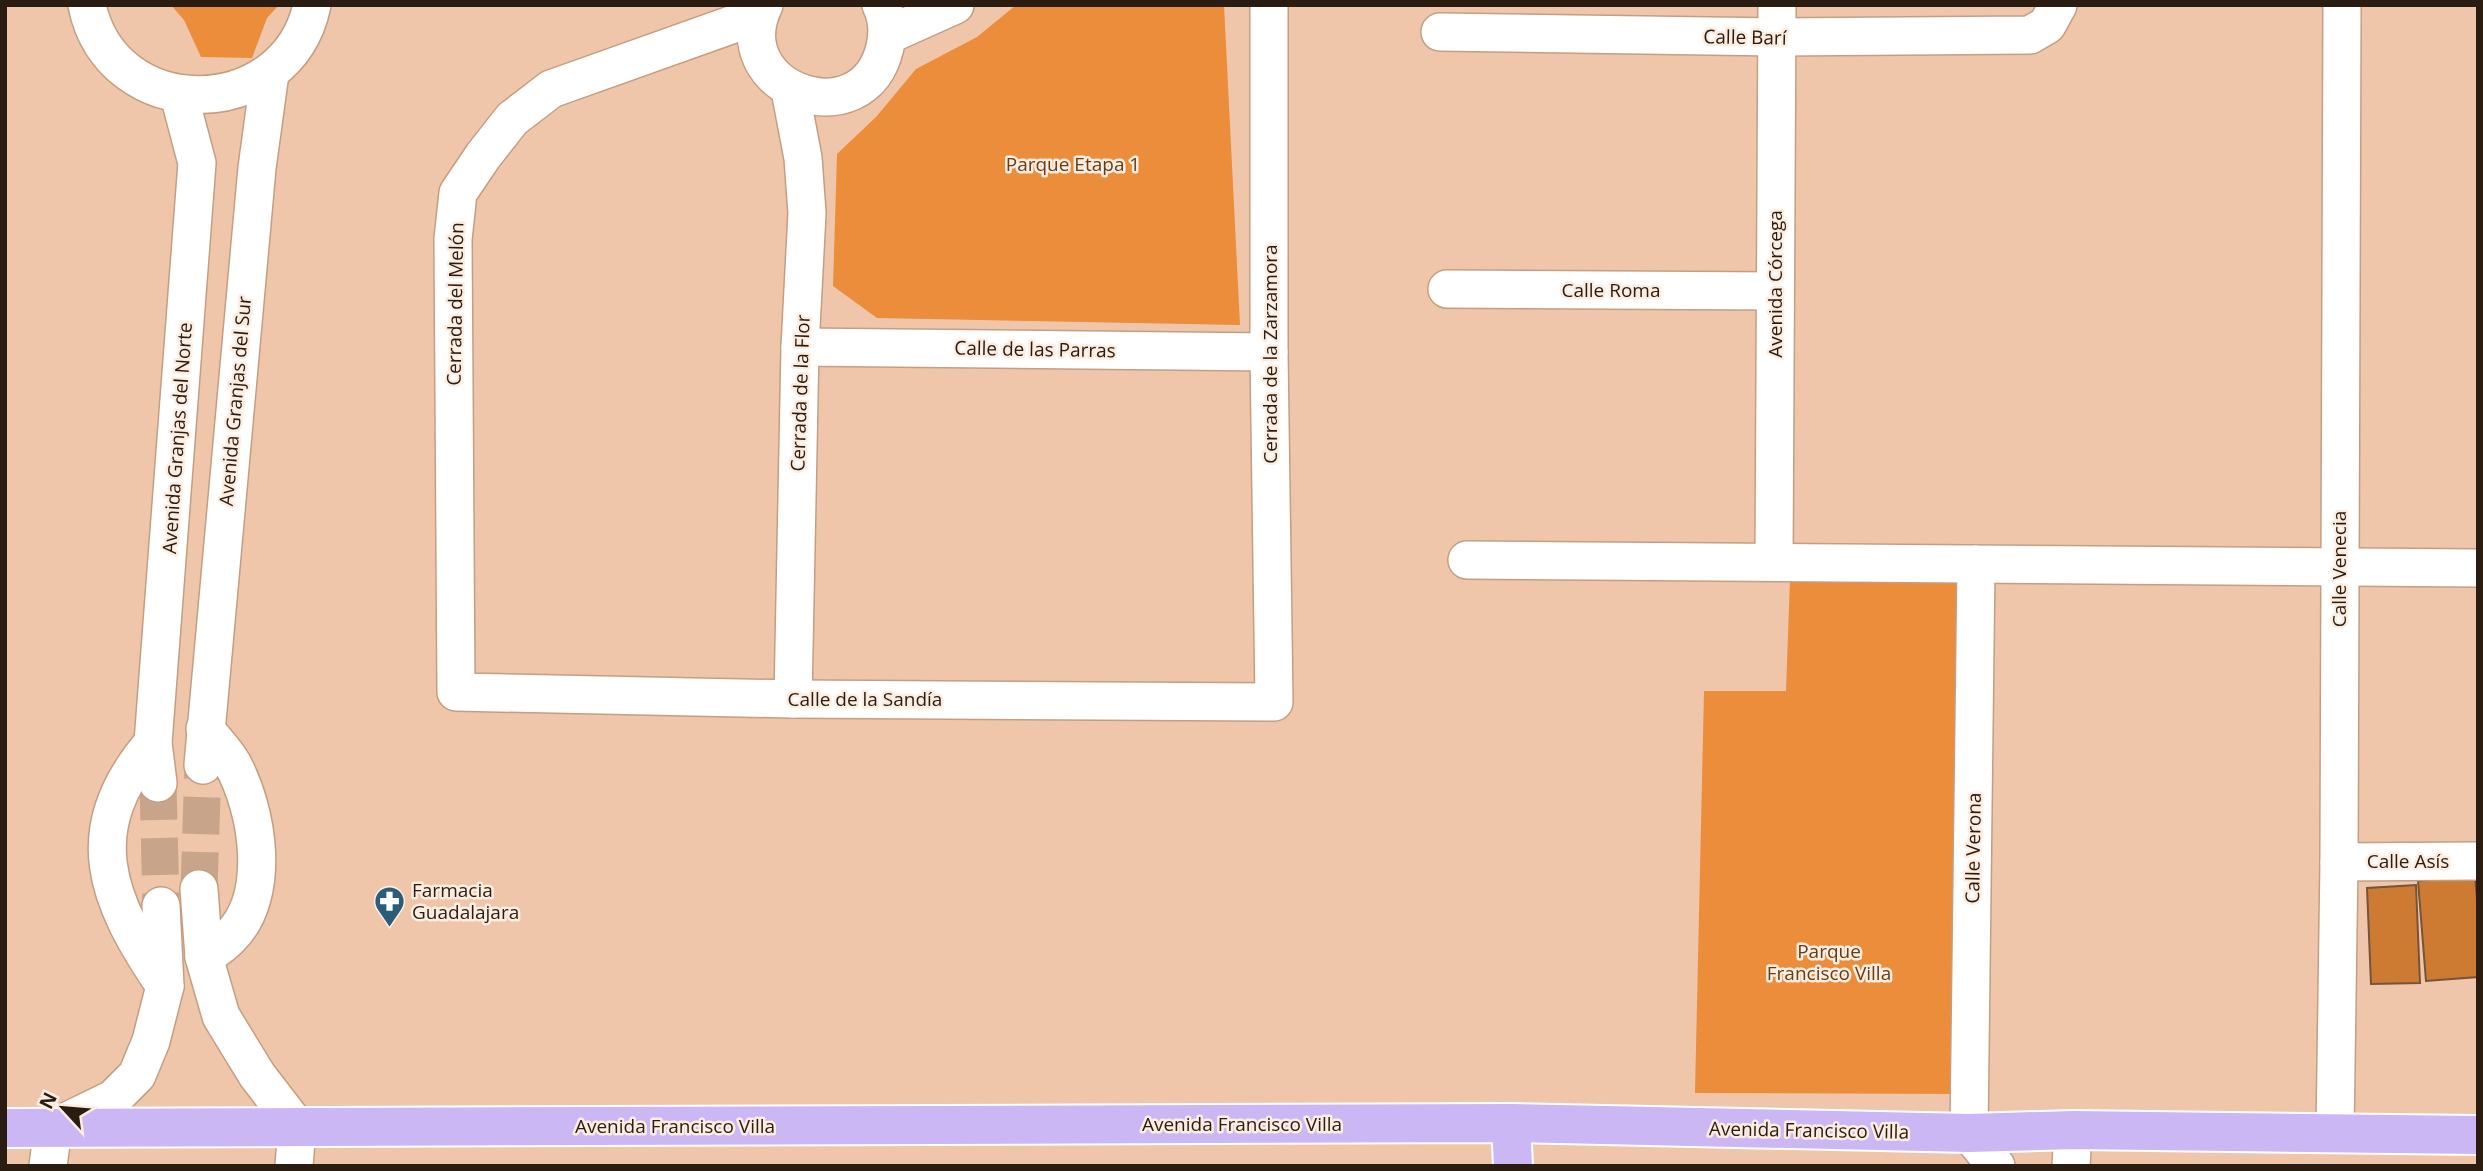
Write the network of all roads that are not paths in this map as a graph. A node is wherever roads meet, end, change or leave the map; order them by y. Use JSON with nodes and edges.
{"nodes":[{"id":1,"x":86,"y":5,"type":"edge"},
{"id":2,"x":312,"y":5,"type":"edge"},
{"id":3,"x":955,"y":5,"type":"edge"},
{"id":4,"x":1269,"y":5,"type":"edge"},
{"id":5,"x":2342,"y":5,"type":"edge"},
{"id":6,"x":762,"y":10,"type":"edge"},
{"id":7,"x":2053,"y":15,"type":"edge"},
{"id":8,"x":884,"y":20,"type":"edge"},
{"id":9,"x":1777,"y":21,"type":"edge"},
{"id":10,"x":1440,"y":32,"type":"dead end"},
{"id":11,"x":270,"y":73,"type":"junction"},
{"id":12,"x":790,"y":90,"type":"junction"},
{"id":13,"x":179,"y":95,"type":"junction"},
{"id":14,"x":1447,"y":289,"type":"dead end"},
{"id":15,"x":1775,"y":290,"type":"junction"},
{"id":16,"x":800,"y":347,"type":"junction"},
{"id":17,"x":1269,"y":352,"type":"junction"},
{"id":18,"x":1467,"y":560,"type":"dead end"},
{"id":19,"x":1774,"y":562,"type":"junction"},
{"id":20,"x":1976,"y":564,"type":"junction"},
{"id":21,"x":2339,"y":566,"type":"junction"},
{"id":22,"x":2478,"y":568,"type":"edge"},
{"id":23,"x":456,"y":692,"type":"joint"},
{"id":24,"x":793,"y":699,"type":"junction"},
{"id":25,"x":1274,"y":702,"type":"joint"},
{"id":26,"x":205,"y":729,"type":"junction"},
{"id":27,"x":153,"y":743,"type":"junction"},
{"id":28,"x":203,"y":765,"type":"tunnel mouth"},
{"id":29,"x":158,"y":783,"type":"tunnel mouth"},
{"id":30,"x":2478,"y":861,"type":"edge"},
{"id":31,"x":2339,"y":862,"type":"junction"},
{"id":32,"x":200,"y":890,"type":"tunnel mouth"},
{"id":33,"x":161,"y":906,"type":"tunnel mouth"},
{"id":34,"x":204,"y":957,"type":"junction"},
{"id":35,"x":165,"y":986,"type":"junction"},
{"id":36,"x":1511,"y":1123,"type":"junction"},
{"id":37,"x":297,"y":1127,"type":"junction"},
{"id":38,"x":5,"y":1128,"type":"edge"},
{"id":39,"x":53,"y":1128,"type":"junction"},
{"id":40,"x":1969,"y":1133,"type":"junction"},
{"id":41,"x":2335,"y":1133,"type":"junction"},
{"id":42,"x":2478,"y":1135,"type":"edge"},
{"id":43,"x":2072,"y":1148,"type":"edge"},
{"id":44,"x":48,"y":1166,"type":"edge"},
{"id":45,"x":294,"y":1166,"type":"edge"},
{"id":46,"x":1513,"y":1166,"type":"edge"},
{"id":47,"x":1996,"y":1166,"type":"edge"}],
"edges":[{"from":1,"to":13,"type":"street"},
{"from":2,"to":11,"type":"street"},
{"from":3,"to":8,"type":"street"},
{"from":4,"to":17,"type":"street","name":"Cerrada de la Zarzamora"},
{"from":5,"to":21,"type":"street","name":"Calle Venecia"},
{"from":6,"to":12,"type":"street"},
{"from":6,"to":23,"type":"street","name":"Cerrada del Melón"},
{"from":7,"to":9,"type":"street","name":"Calle Barí"},
{"from":8,"to":12,"type":"street"},
{"from":9,"to":10,"type":"street","name":"Calle Barí"},
{"from":9,"to":15,"type":"street","name":"Avenida Córcega"},
{"from":11,"to":13,"type":"street"},
{"from":11,"to":26,"type":"street","name":"Avenida Granjas del Sur"},
{"from":12,"to":16,"type":"street","name":"Cerrada de la Flor"},
{"from":13,"to":27,"type":"street","name":"Avenida Granjas del Norte"},
{"from":14,"to":15,"type":"street","name":"Calle Roma"},
{"from":15,"to":19,"type":"street","name":"Avenida Córcega"},
{"from":16,"to":17,"type":"street","name":"Calle de las Parras"},
{"from":16,"to":24,"type":"street","name":"Cerrada de la Flor"},
{"from":17,"to":25,"type":"street","name":"Cerrada de la Zarzamora"},
{"from":18,"to":19,"type":"street"},
{"from":19,"to":20,"type":"street"},
{"from":20,"to":21,"type":"street"},
{"from":20,"to":40,"type":"street","name":"Calle Verona"},
{"from":21,"to":22,"type":"street"},
{"from":21,"to":31,"type":"street","name":"Calle Venecia"},
{"from":23,"to":24,"type":"street","name":"Calle de la Sandía"},
{"from":24,"to":25,"type":"street","name":"Calle de la Sandía"},
{"from":26,"to":28,"type":"street","name":"Avenida Granjas del Sur"},
{"from":26,"to":34,"type":"street"},
{"from":27,"to":29,"type":"street","name":"Avenida Granjas del Norte"},
{"from":27,"to":35,"type":"street"},
{"from":30,"to":31,"type":"street","name":"Calle Asís"},
{"from":31,"to":41,"type":"street","name":"Calle Venecia"},
{"from":32,"to":34,"type":"street"},
{"from":33,"to":35,"type":"street"},
{"from":34,"to":37,"type":"street"},
{"from":35,"to":39,"type":"street"},
{"from":36,"to":37,"type":"main road","name":"Avenida Francisco Villa"},
{"from":36,"to":40,"type":"main road","name":"Avenida Francisco Villa"},
{"from":36,"to":46,"type":"main road"},
{"from":37,"to":39,"type":"main road","name":"Avenida Francisco Villa"},
{"from":37,"to":45,"type":"street"},
{"from":38,"to":39,"type":"main road","name":"Avenida Francisco Villa"},
{"from":39,"to":44,"type":"street"},
{"from":40,"to":43,"type":"main road","name":"Avenida Francisco Villa"},
{"from":40,"to":47,"type":"street"},
{"from":41,"to":42,"type":"main road","name":"Avenida Francisco Villa"},
{"from":41,"to":43,"type":"main road","name":"Avenida Francisco Villa"}]}
